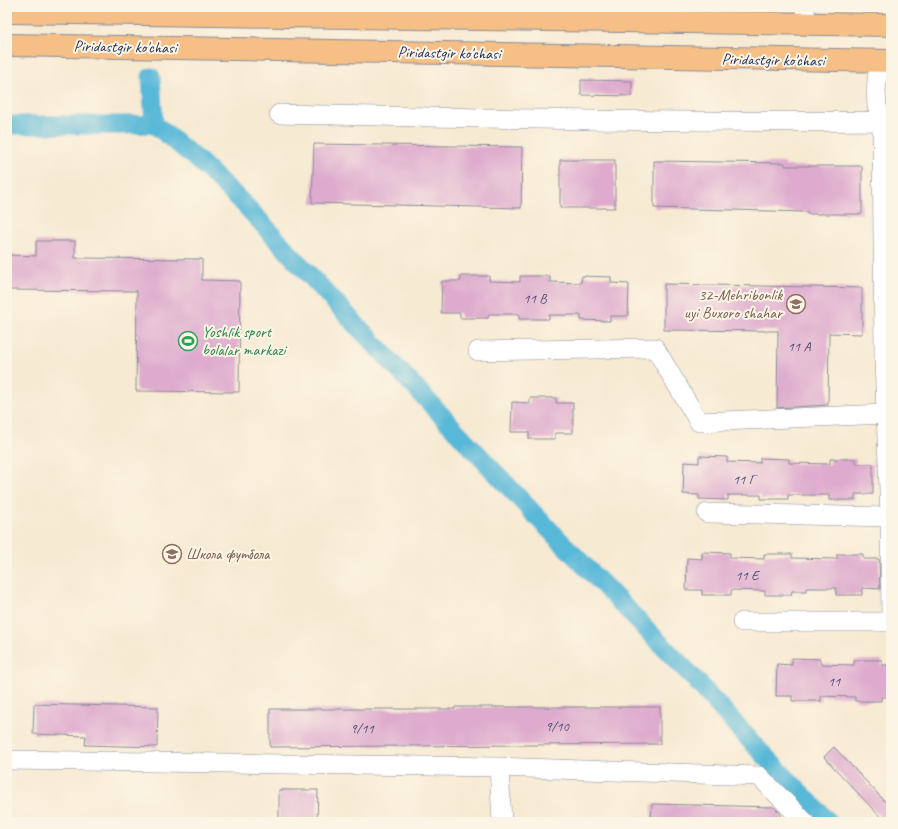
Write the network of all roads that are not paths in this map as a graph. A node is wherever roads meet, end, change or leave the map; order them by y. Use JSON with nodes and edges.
{"nodes":[{"id":1,"x":128,"y":10,"type":"edge"},
{"id":2,"x":175,"y":10,"type":"edge"},
{"id":3,"x":7,"y":12,"type":"edge"},
{"id":4,"x":257,"y":12,"type":"edge"},
{"id":5,"x":498,"y":14,"type":"edge"},
{"id":6,"x":806,"y":16,"type":"edge"},
{"id":7,"x":891,"y":26,"type":"edge"},
{"id":8,"x":7,"y":45,"type":"edge"},
{"id":9,"x":174,"y":48,"type":"junction"},
{"id":10,"x":885,"y":61,"type":"edge"},
{"id":11,"x":280,"y":114,"type":"dead end"},
{"id":12,"x":886,"y":122,"type":"edge"},
{"id":13,"x":478,"y":351,"type":"dead end"},
{"id":14,"x":886,"y":414,"type":"junction"},
{"id":15,"x":707,"y":513,"type":"dead end"},
{"id":16,"x":890,"y":517,"type":"edge"},
{"id":17,"x":742,"y":622,"type":"dead end"},
{"id":18,"x":7,"y":760,"type":"edge"},
{"id":19,"x":499,"y":767,"type":"junction"},
{"id":20,"x":502,"y":822,"type":"edge"},
{"id":21,"x":805,"y":822,"type":"edge"}],
"edges":[{"from":1,"to":2,"type":"main road","name":"Piridastgir ko'chasi"},
{"from":1,"to":3,"type":"main road","name":"Piridastgir ko'chasi"},
{"from":2,"to":4,"type":"main road","name":"Piridastgir ko'chasi"},
{"from":2,"to":9,"type":"main road"},
{"from":4,"to":5,"type":"main road","name":"Piridastgir ko'chasi"},
{"from":5,"to":6,"type":"main road","name":"Piridastgir ko'chasi"},
{"from":6,"to":7,"type":"main road","name":"Piridastgir ko'chasi"},
{"from":8,"to":9,"type":"main road","name":"Piridastgir ko'chasi"},
{"from":9,"to":10,"type":"main road","name":"Piridastgir ko'chasi"},
{"from":10,"to":12,"type":"lane"},
{"from":11,"to":12,"type":"lane"},
{"from":12,"to":14,"type":"lane"},
{"from":13,"to":14,"type":"lane"},
{"from":14,"to":16,"type":"lane"},
{"from":15,"to":16,"type":"lane"},
{"from":16,"to":17,"type":"lane"},
{"from":18,"to":19,"type":"lane"},
{"from":19,"to":20,"type":"lane"},
{"from":19,"to":21,"type":"lane"}]}
